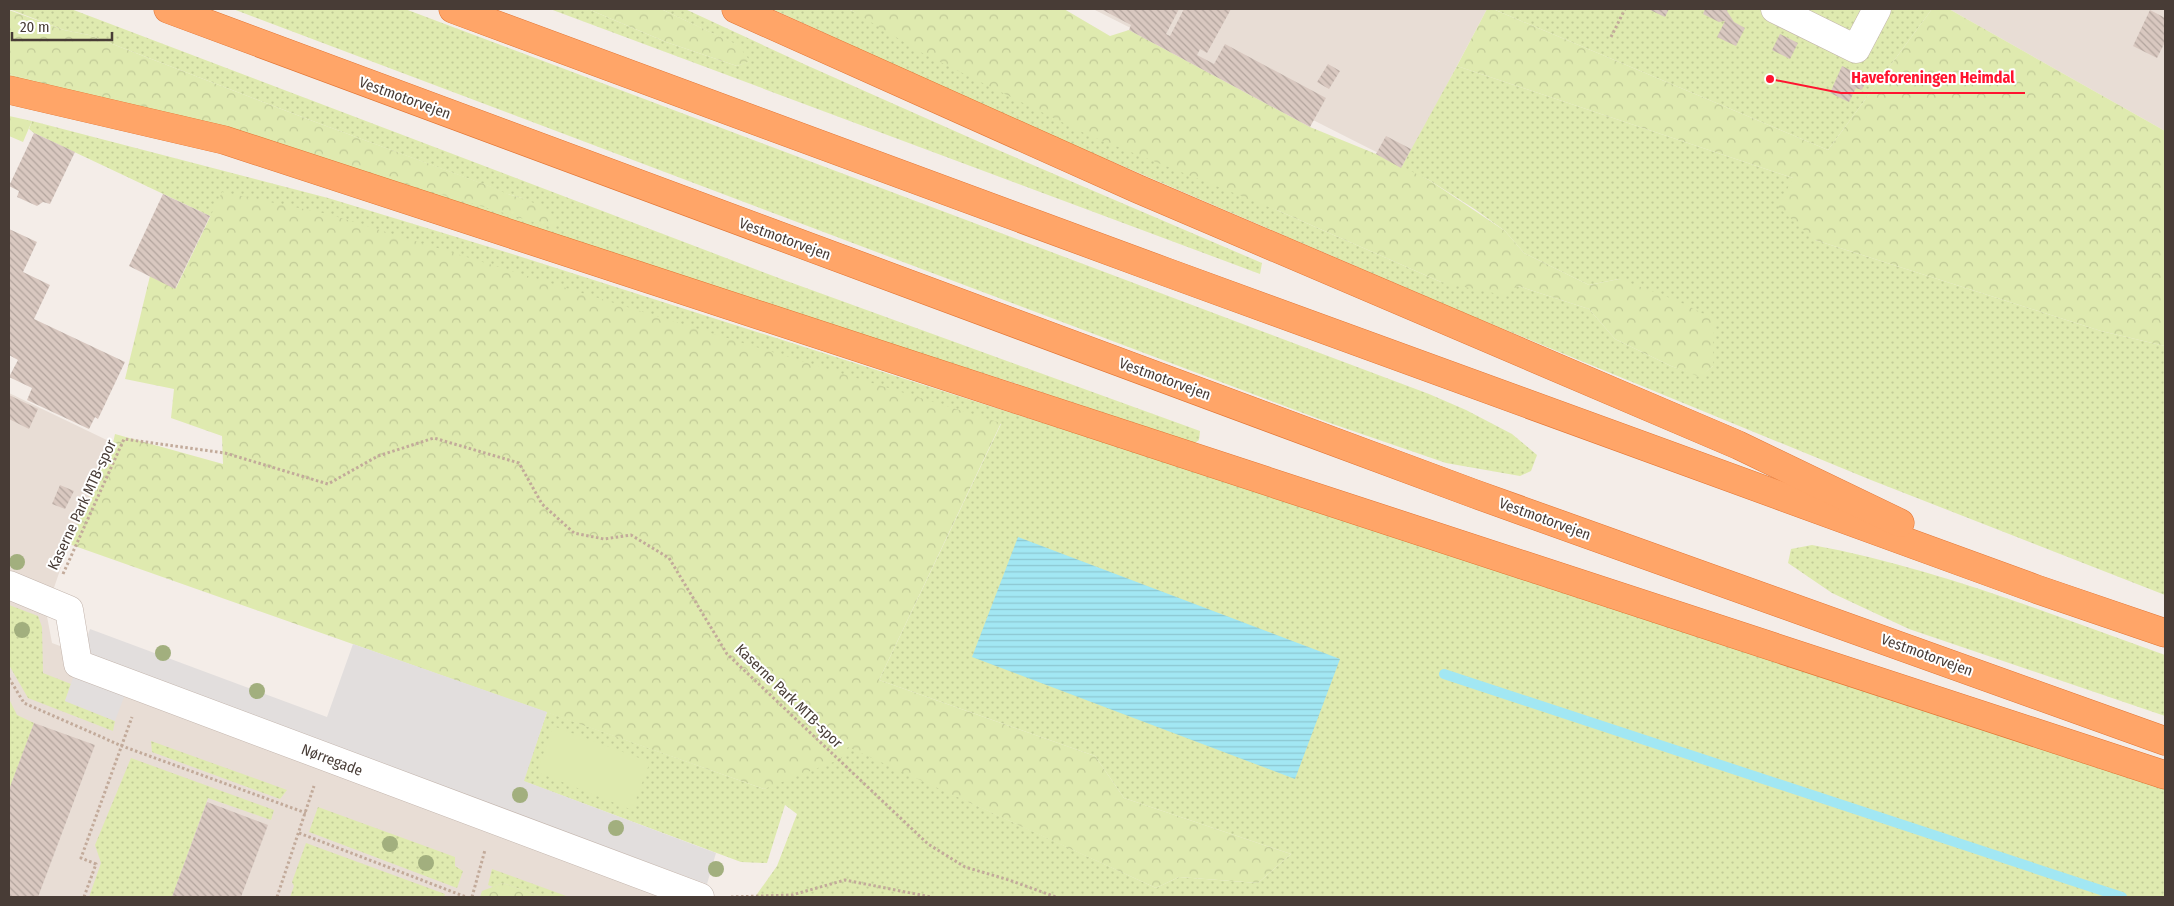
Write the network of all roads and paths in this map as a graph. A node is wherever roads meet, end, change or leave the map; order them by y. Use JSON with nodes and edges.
{"nodes":[{"id":1,"x":168,"y":9,"type":"edge"},
{"id":2,"x":453,"y":9,"type":"edge"},
{"id":3,"x":736,"y":9,"type":"edge"},
{"id":4,"x":1625,"y":9,"type":"edge"},
{"id":5,"x":1776,"y":9,"type":"edge"},
{"id":6,"x":1877,"y":9,"type":"edge"},
{"id":7,"x":1610,"y":37,"type":"dead end"},
{"id":8,"x":9,"y":90,"type":"edge"},
{"id":9,"x":9,"y":585,"type":"edge"},
{"id":10,"x":2036,"y":589,"type":"junction"},
{"id":11,"x":50,"y":602,"type":"junction"},
{"id":12,"x":2165,"y":633,"type":"edge"},
{"id":13,"x":9,"y":678,"type":"edge"},
{"id":14,"x":142,"y":688,"type":"junction"},
{"id":15,"x":2165,"y":741,"type":"edge"},
{"id":16,"x":122,"y":746,"type":"junction"},
{"id":17,"x":323,"y":756,"type":"junction"},
{"id":18,"x":2165,"y":775,"type":"edge"},
{"id":19,"x":306,"y":813,"type":"junction"},
{"id":20,"x":494,"y":820,"type":"junction"},
{"id":21,"x":299,"y":833,"type":"junction"},
{"id":22,"x":793,"y":896,"type":"edge"},
{"id":23,"x":84,"y":897,"type":"edge"},
{"id":24,"x":277,"y":897,"type":"edge"},
{"id":25,"x":466,"y":897,"type":"edge"},
{"id":26,"x":472,"y":897,"type":"edge"},
{"id":27,"x":700,"y":897,"type":"edge"},
{"id":28,"x":728,"y":897,"type":"edge"},
{"id":29,"x":931,"y":897,"type":"edge"},
{"id":30,"x":1056,"y":897,"type":"edge"}],
"edges":[{"from":1,"to":15,"type":"highway","name":"Vestmotorvejen"},
{"from":2,"to":10,"type":"highway"},
{"from":3,"to":10,"type":"highway"},
{"from":4,"to":7,"type":"path"},
{"from":5,"to":6,"type":"street"},
{"from":8,"to":18,"type":"highway"},
{"from":9,"to":11,"type":"street","name":"Nørregade"},
{"from":10,"to":12,"type":"highway"},
{"from":11,"to":14,"type":"street","name":"Nørregade"},
{"from":11,"to":30,"type":"path","name":"Kaserne Park MTB-spor"},
{"from":13,"to":16,"type":"path"},
{"from":14,"to":16,"type":"path"},
{"from":14,"to":17,"type":"street","name":"Nørregade"},
{"from":16,"to":19,"type":"path"},
{"from":16,"to":23,"type":"path"},
{"from":17,"to":19,"type":"path"},
{"from":17,"to":20,"type":"street","name":"Nørregade"},
{"from":19,"to":21,"type":"path"},
{"from":20,"to":26,"type":"path"},
{"from":20,"to":27,"type":"street","name":"Nørregade"},
{"from":21,"to":24,"type":"path"},
{"from":21,"to":25,"type":"path"},
{"from":22,"to":28,"type":"path"},
{"from":22,"to":29,"type":"path"}]}
